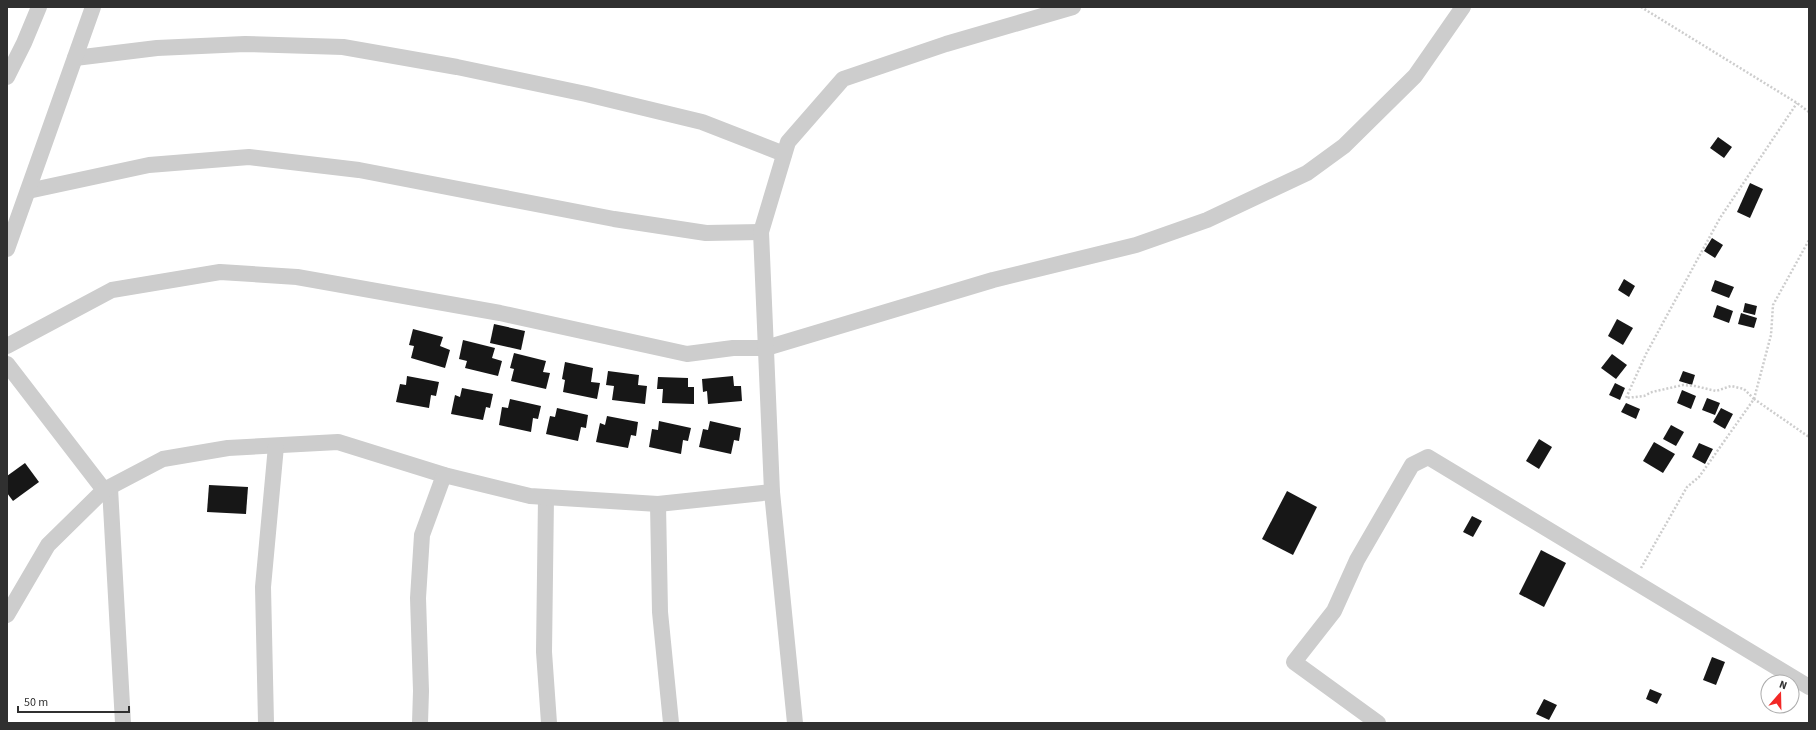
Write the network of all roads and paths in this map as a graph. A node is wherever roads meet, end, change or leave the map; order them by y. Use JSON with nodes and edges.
{"nodes":[{"id":1,"x":39,"y":7,"type":"edge"},
{"id":2,"x":93,"y":7,"type":"edge"},
{"id":3,"x":1073,"y":7,"type":"edge"},
{"id":4,"x":1463,"y":7,"type":"edge"},
{"id":5,"x":1641,"y":7,"type":"edge"},
{"id":6,"x":75,"y":58,"type":"junction"},
{"id":7,"x":8,"y":74,"type":"edge"},
{"id":8,"x":1798,"y":103,"type":"junction"},
{"id":9,"x":1809,"y":112,"type":"edge"},
{"id":10,"x":784,"y":154,"type":"junction"},
{"id":11,"x":28,"y":191,"type":"junction"},
{"id":12,"x":761,"y":232,"type":"junction"},
{"id":13,"x":1809,"y":240,"type":"edge"},
{"id":14,"x":7,"y":249,"type":"edge"},
{"id":15,"x":7,"y":346,"type":"edge"},
{"id":16,"x":766,"y":348,"type":"junction"},
{"id":17,"x":7,"y":364,"type":"edge"},
{"id":18,"x":1754,"y":399,"type":"junction"},
{"id":19,"x":1809,"y":437,"type":"edge"},
{"id":20,"x":276,"y":446,"type":"junction"},
{"id":21,"x":444,"y":475,"type":"junction"},
{"id":22,"x":107,"y":489,"type":"junction"},
{"id":23,"x":772,"y":492,"type":"junction"},
{"id":24,"x":546,"y":497,"type":"junction"},
{"id":25,"x":658,"y":504,"type":"junction"},
{"id":26,"x":1634,"y":581,"type":"junction"},
{"id":27,"x":7,"y":615,"type":"edge"},
{"id":28,"x":1809,"y":687,"type":"edge"},
{"id":29,"x":123,"y":723,"type":"edge"},
{"id":30,"x":266,"y":723,"type":"edge"},
{"id":31,"x":420,"y":723,"type":"edge"},
{"id":32,"x":549,"y":723,"type":"edge"},
{"id":33,"x":671,"y":723,"type":"edge"},
{"id":34,"x":795,"y":723,"type":"edge"},
{"id":35,"x":1378,"y":723,"type":"edge"}],
"edges":[{"from":1,"to":7,"type":"street"},
{"from":2,"to":6,"type":"street"},
{"from":3,"to":10,"type":"street"},
{"from":4,"to":16,"type":"street"},
{"from":5,"to":8,"type":"path"},
{"from":6,"to":10,"type":"street"},
{"from":6,"to":11,"type":"street"},
{"from":8,"to":9,"type":"path"},
{"from":8,"to":18,"type":"path"},
{"from":10,"to":12,"type":"street"},
{"from":11,"to":12,"type":"street"},
{"from":11,"to":14,"type":"street"},
{"from":12,"to":16,"type":"street"},
{"from":13,"to":18,"type":"path"},
{"from":15,"to":16,"type":"street"},
{"from":16,"to":23,"type":"street"},
{"from":17,"to":22,"type":"street"},
{"from":18,"to":19,"type":"path"},
{"from":18,"to":26,"type":"path"},
{"from":20,"to":21,"type":"street"},
{"from":20,"to":22,"type":"street"},
{"from":20,"to":30,"type":"street"},
{"from":21,"to":24,"type":"street"},
{"from":21,"to":31,"type":"street"},
{"from":22,"to":27,"type":"street"},
{"from":22,"to":29,"type":"street"},
{"from":23,"to":25,"type":"street"},
{"from":23,"to":34,"type":"street"},
{"from":24,"to":25,"type":"street"},
{"from":24,"to":32,"type":"street"},
{"from":25,"to":33,"type":"street"},
{"from":26,"to":28,"type":"street"},
{"from":26,"to":35,"type":"street"}]}
